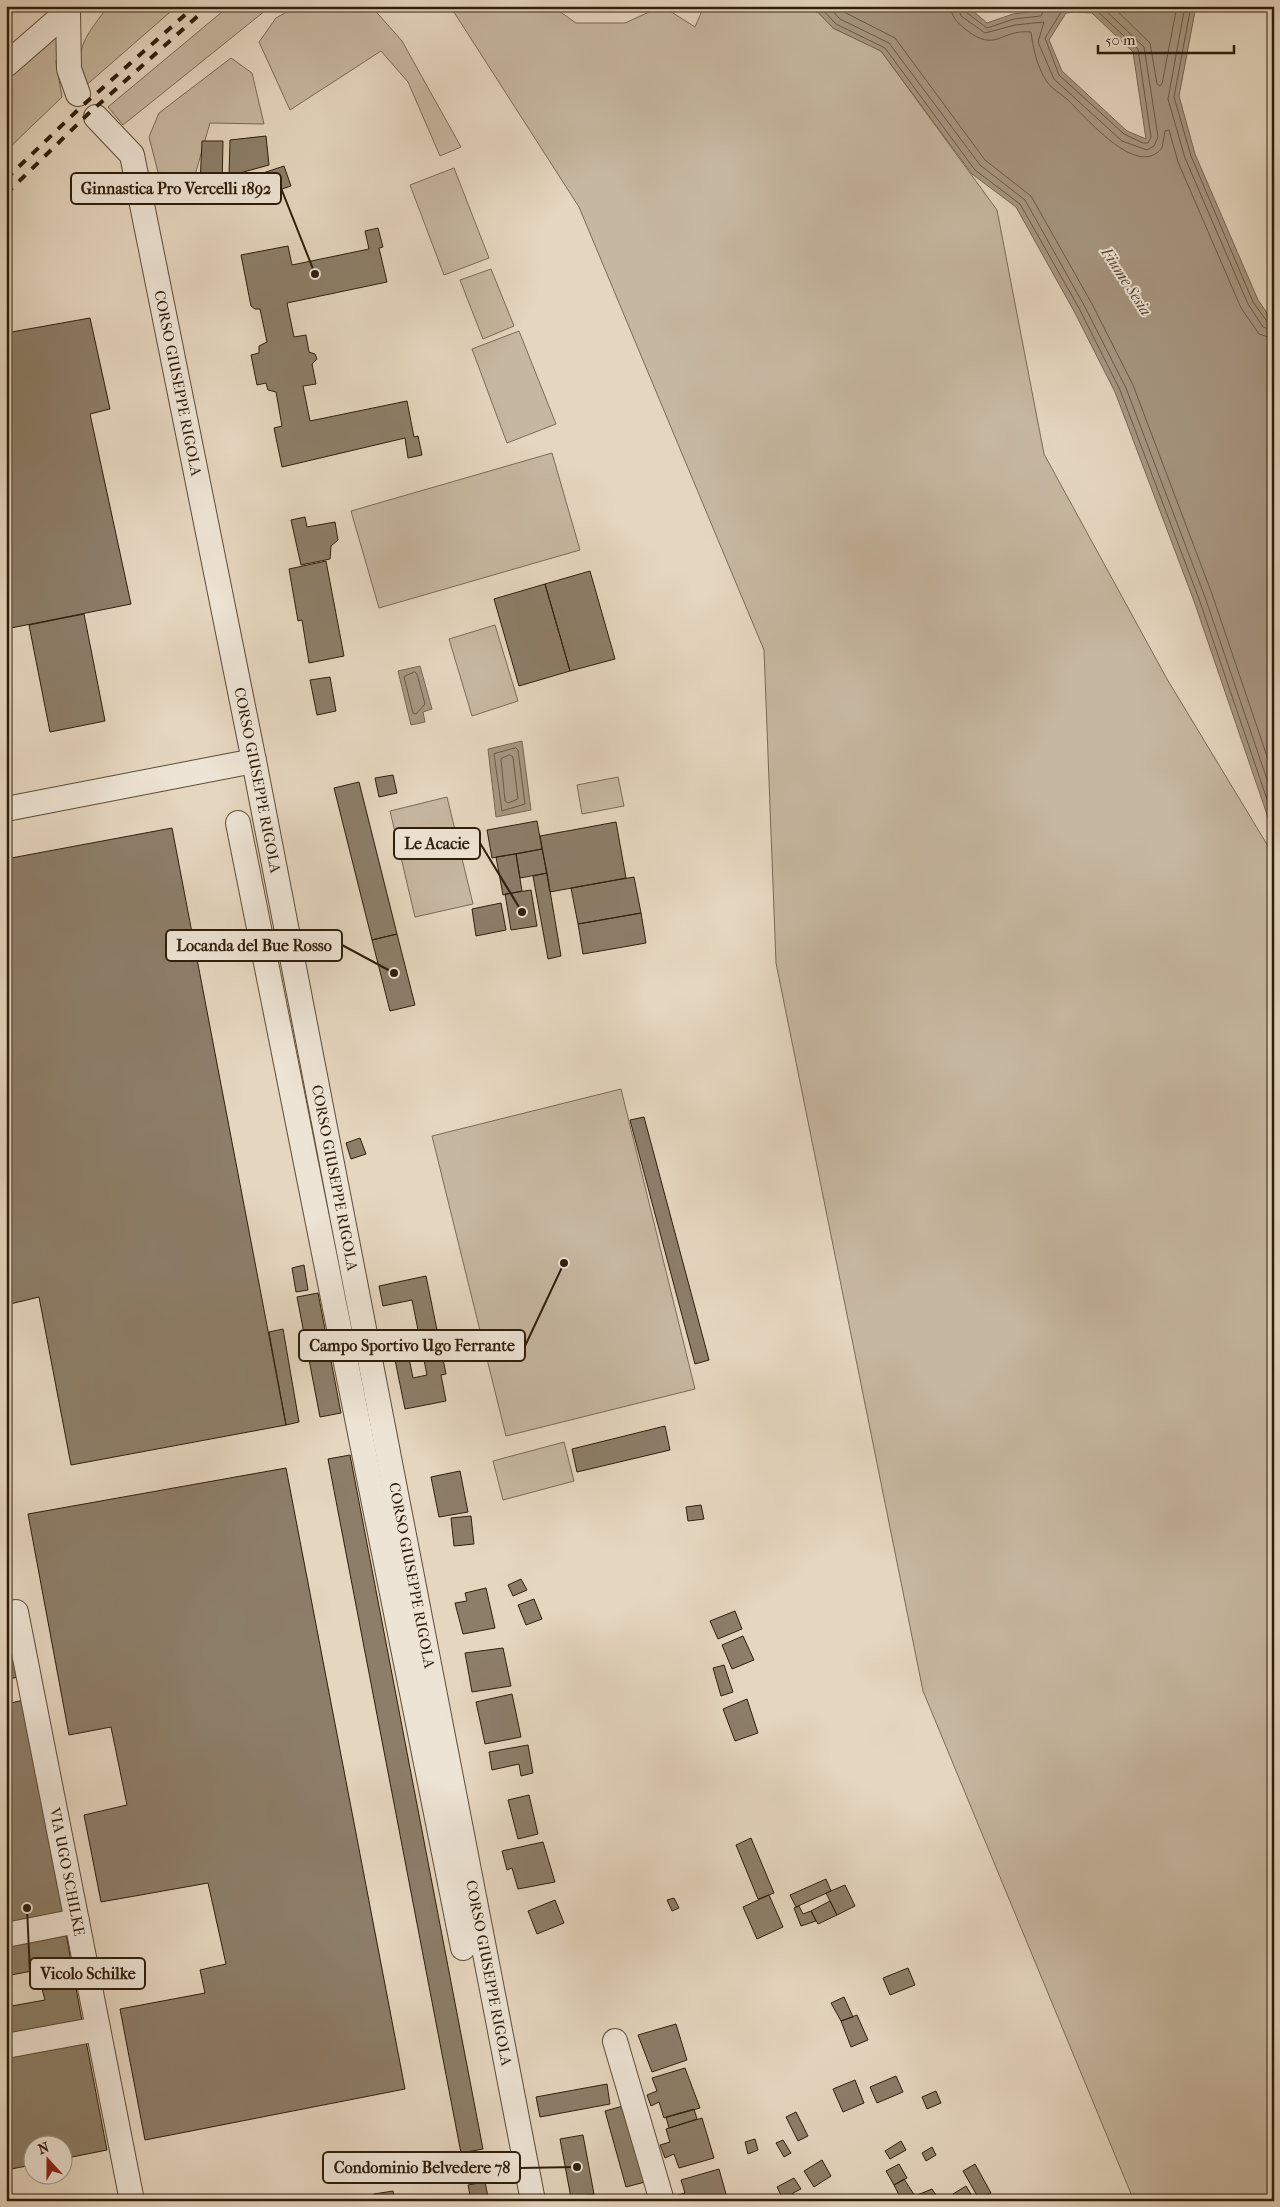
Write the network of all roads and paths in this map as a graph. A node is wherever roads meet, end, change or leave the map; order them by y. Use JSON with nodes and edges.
{"nodes":[{"id":1,"x":6,"y":65,"type":"edge"},
{"id":2,"x":78,"y":94,"type":"dead end"},
{"id":3,"x":96,"y":117,"type":"dead end"},
{"id":4,"x":254,"y":760,"type":"junction"},
{"id":5,"x":6,"y":808,"type":"edge"},
{"id":6,"x":238,"y":822,"type":"dead end"},
{"id":7,"x":6,"y":1614,"type":"edge"},
{"id":8,"x":77,"y":1921,"type":"junction"},
{"id":9,"x":6,"y":1935,"type":"edge"},
{"id":10,"x":463,"y":1948,"type":"dead end"},
{"id":11,"x":98,"y":2029,"type":"junction"},
{"id":12,"x":615,"y":2041,"type":"dead end"},
{"id":13,"x":6,"y":2046,"type":"edge"},
{"id":14,"x":132,"y":2201,"type":"edge"},
{"id":15,"x":534,"y":2201,"type":"edge"},
{"id":16,"x":662,"y":2201,"type":"edge"}],
"edges":[{"from":1,"to":2,"type":"street"},
{"from":3,"to":4,"type":"street","name":"CORSO GIUSEPPE RIGOLA"},
{"from":4,"to":5,"type":"street"},
{"from":4,"to":15,"type":"street","name":"CORSO GIUSEPPE RIGOLA"},
{"from":6,"to":10,"type":"street"},
{"from":7,"to":8,"type":"street","name":"VIA UGO SCHILKE"},
{"from":8,"to":9,"type":"street"},
{"from":8,"to":11,"type":"street","name":"VIA UGO SCHILKE"},
{"from":11,"to":13,"type":"street"},
{"from":11,"to":14,"type":"street","name":"VIA UGO SCHILKE"},
{"from":12,"to":16,"type":"street"}]}
